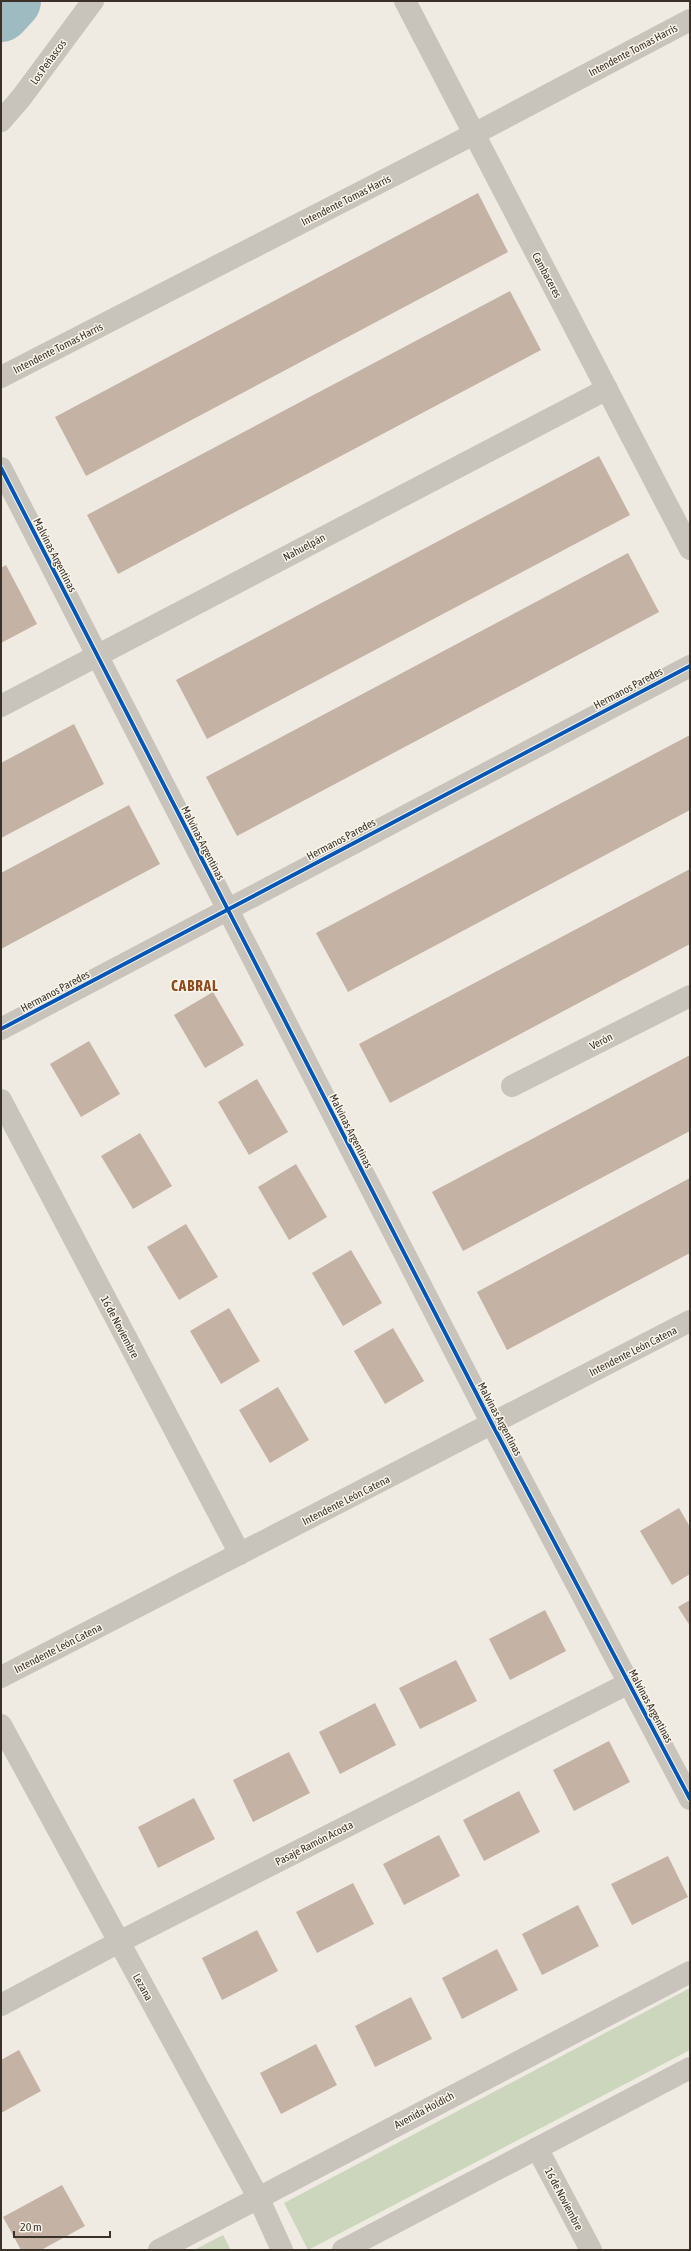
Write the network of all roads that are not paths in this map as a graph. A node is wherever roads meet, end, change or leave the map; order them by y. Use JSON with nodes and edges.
{"nodes":[{"id":1,"x":93,"y":1,"type":"edge"},
{"id":2,"x":405,"y":1,"type":"edge"},
{"id":3,"x":690,"y":20,"type":"edge"},
{"id":4,"x":1,"y":121,"type":"edge"},
{"id":5,"x":474,"y":134,"type":"junction"},
{"id":6,"x":1,"y":377,"type":"edge"},
{"id":7,"x":607,"y":390,"type":"junction"},
{"id":8,"x":1,"y":468,"type":"edge"},
{"id":9,"x":690,"y":549,"type":"edge"},
{"id":10,"x":97,"y":655,"type":"junction"},
{"id":11,"x":690,"y":666,"type":"edge"},
{"id":12,"x":1,"y":706,"type":"edge"},
{"id":13,"x":228,"y":909,"type":"junction"},
{"id":14,"x":690,"y":996,"type":"edge"},
{"id":15,"x":1,"y":1029,"type":"edge"},
{"id":16,"x":512,"y":1086,"type":"dead end"},
{"id":17,"x":1,"y":1100,"type":"edge"},
{"id":18,"x":690,"y":1321,"type":"edge"},
{"id":19,"x":492,"y":1424,"type":"junction"},
{"id":20,"x":240,"y":1554,"type":"junction"},
{"id":21,"x":1,"y":1677,"type":"edge"},
{"id":22,"x":629,"y":1683,"type":"junction"},
{"id":23,"x":1,"y":1725,"type":"edge"},
{"id":24,"x":690,"y":1799,"type":"edge"},
{"id":25,"x":119,"y":1942,"type":"junction"},
{"id":26,"x":690,"y":1972,"type":"edge"},
{"id":27,"x":1,"y":2005,"type":"edge"},
{"id":28,"x":690,"y":2068,"type":"edge"},
{"id":29,"x":537,"y":2148,"type":"junction"},
{"id":30,"x":258,"y":2197,"type":"junction"},
{"id":31,"x":159,"y":2250,"type":"edge"},
{"id":32,"x":282,"y":2250,"type":"edge"},
{"id":33,"x":343,"y":2250,"type":"edge"},
{"id":34,"x":591,"y":2250,"type":"edge"}],
"edges":[{"from":1,"to":4,"type":"street","name":"Los Peñascos"},
{"from":2,"to":5,"type":"street","name":"Cambaceres"},
{"from":3,"to":5,"type":"street","name":"Intendente Tomas Harris"},
{"from":5,"to":6,"type":"street","name":"Intendente Tomas Harris"},
{"from":5,"to":7,"type":"street","name":"Cambaceres"},
{"from":7,"to":9,"type":"street","name":"Cambaceres"},
{"from":7,"to":10,"type":"street","name":"Nahuelpán"},
{"from":8,"to":10,"type":"street","name":"Malvinas Argentinas"},
{"from":10,"to":12,"type":"street","name":"Nahuelpán"},
{"from":10,"to":13,"type":"street","name":"Malvinas Argentinas"},
{"from":11,"to":13,"type":"street","name":"Hermanos Paredes"},
{"from":13,"to":15,"type":"street","name":"Hermanos Paredes"},
{"from":13,"to":19,"type":"street","name":"Malvinas Argentinas"},
{"from":14,"to":16,"type":"street","name":"Verón"},
{"from":17,"to":20,"type":"street","name":"16 de Noviembre"},
{"from":18,"to":19,"type":"street","name":"Intendente León Catena"},
{"from":19,"to":20,"type":"street","name":"Intendente León Catena"},
{"from":19,"to":22,"type":"street","name":"Malvinas Argentinas"},
{"from":20,"to":21,"type":"street","name":"Intendente León Catena"},
{"from":22,"to":24,"type":"street","name":"Malvinas Argentinas"},
{"from":22,"to":25,"type":"street","name":"Pasaje Ramón Acosta"},
{"from":23,"to":25,"type":"street","name":"Lezana"},
{"from":25,"to":27,"type":"street","name":"Pasaje Ramón Acosta"},
{"from":25,"to":30,"type":"street","name":"Lezana"},
{"from":26,"to":30,"type":"street","name":"Avenida Holdich"},
{"from":28,"to":29,"type":"street"},
{"from":29,"to":33,"type":"street"},
{"from":29,"to":34,"type":"street","name":"16 de Noviembre"},
{"from":30,"to":31,"type":"street","name":"Avenida Holdich"},
{"from":30,"to":32,"type":"street","name":"Lezana"}]}
